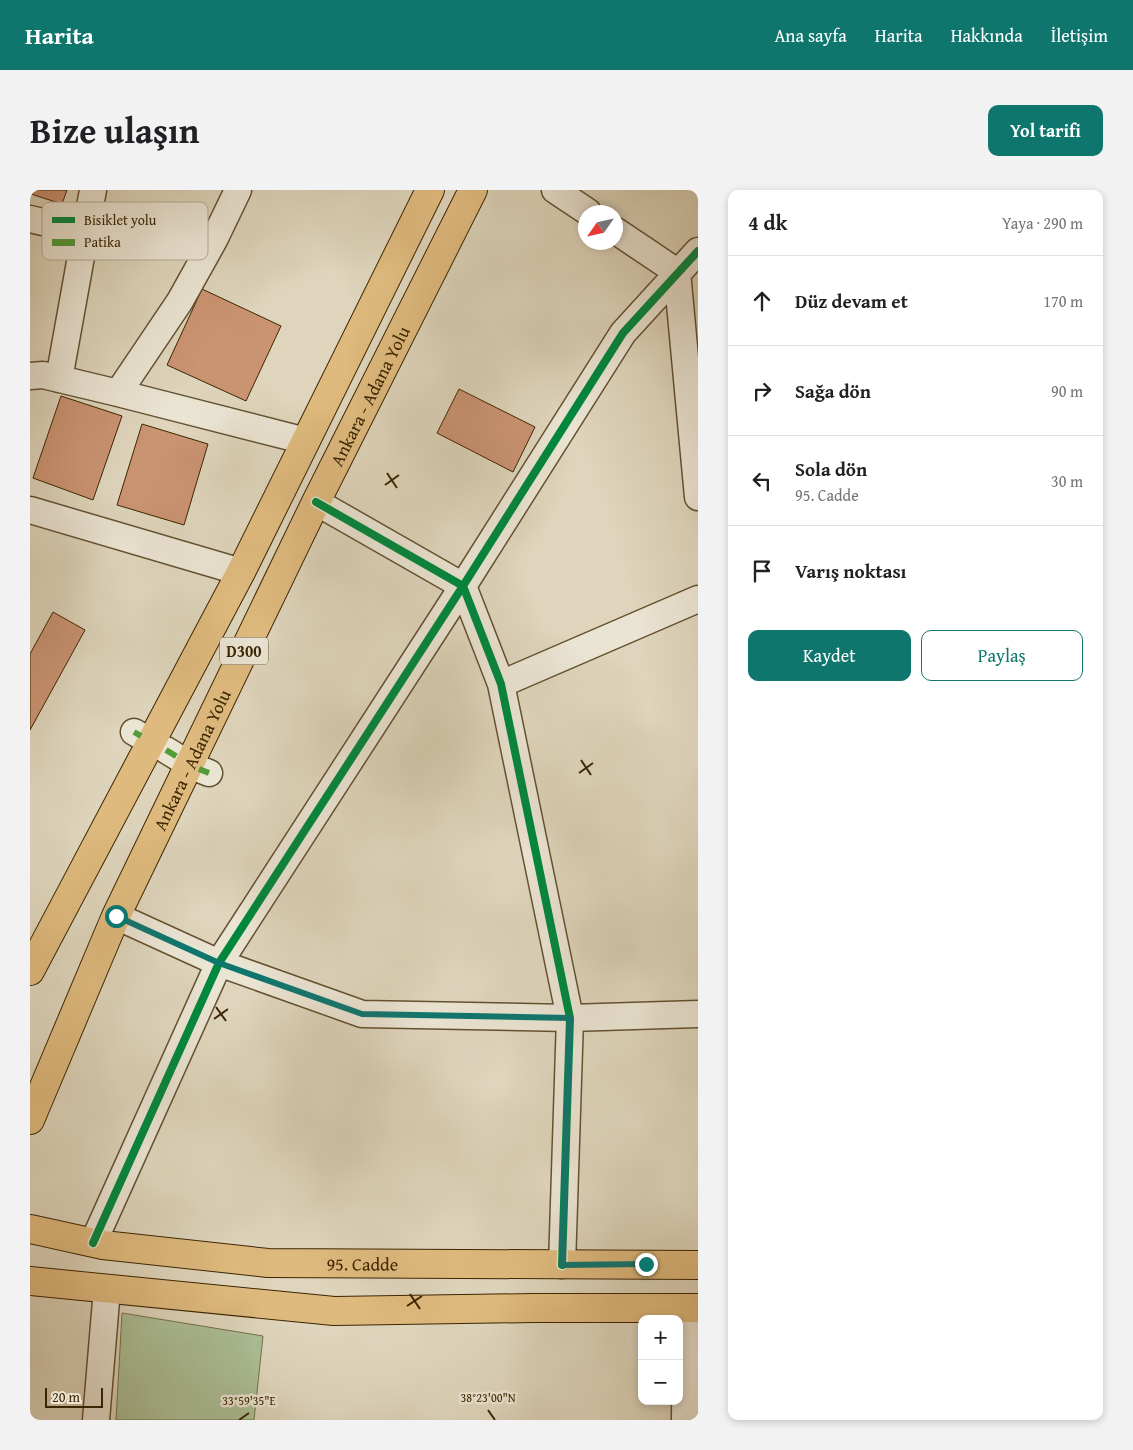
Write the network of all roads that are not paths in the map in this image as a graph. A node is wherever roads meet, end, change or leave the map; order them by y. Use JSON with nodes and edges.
{"nodes":[{"id":1,"x":238,"y":190,"type":"edge"},
{"id":2,"x":430,"y":190,"type":"edge"},
{"id":3,"x":473,"y":190,"type":"edge"},
{"id":4,"x":555,"y":190,"type":"edge"},
{"id":5,"x":578,"y":205,"type":"edge"},
{"id":6,"x":623,"y":236,"type":"edge"},
{"id":7,"x":208,"y":251,"type":"edge"},
{"id":8,"x":698,"y":251,"type":"edge"},
{"id":9,"x":81,"y":260,"type":"edge"},
{"id":10,"x":203,"y":260,"type":"edge"},
{"id":11,"x":677,"y":272,"type":"junction"},
{"id":12,"x":30,"y":376,"type":"edge"},
{"id":13,"x":59,"y":379,"type":"junction"},
{"id":14,"x":692,"y":382,"type":"edge"},
{"id":15,"x":118,"y":393,"type":"junction"},
{"id":16,"x":306,"y":441,"type":"junction"},
{"id":17,"x":698,"y":496,"type":"edge"},
{"id":18,"x":316,"y":502,"type":"junction"},
{"id":19,"x":30,"y":510,"type":"edge"},
{"id":20,"x":241,"y":572,"type":"junction"},
{"id":21,"x":463,"y":586,"type":"junction"},
{"id":22,"x":698,"y":599,"type":"edge"},
{"id":23,"x":501,"y":684,"type":"junction"},
{"id":24,"x":116,"y":916,"type":"junction"},
{"id":25,"x":219,"y":963,"type":"junction"},
{"id":26,"x":30,"y":971,"type":"edge"},
{"id":27,"x":698,"y":1014,"type":"edge"},
{"id":28,"x":570,"y":1018,"type":"junction"},
{"id":29,"x":30,"y":1120,"type":"edge"},
{"id":30,"x":30,"y":1229,"type":"edge"},
{"id":31,"x":93,"y":1243,"type":"junction"},
{"id":32,"x":562,"y":1265,"type":"junction"},
{"id":33,"x":698,"y":1265,"type":"edge"},
{"id":34,"x":30,"y":1281,"type":"edge"},
{"id":35,"x":107,"y":1288,"type":"junction"},
{"id":36,"x":692,"y":1308,"type":"edge"},
{"id":37,"x":96,"y":1420,"type":"edge"},
{"id":38,"x":685,"y":1420,"type":"edge"}],
"edges":[{"from":1,"to":7,"type":"street"},
{"from":2,"to":16,"type":"main road","name":"Ankara - Adana Yolu","number":"D300"},
{"from":3,"to":18,"type":"main road","name":"Ankara - Adana Yolu","number":"D300"},
{"from":4,"to":5,"type":"street"},
{"from":6,"to":11,"type":"street"},
{"from":8,"to":11,"type":"street"},
{"from":9,"to":13,"type":"street"},
{"from":10,"to":15,"type":"street"},
{"from":11,"to":14,"type":"street"},
{"from":11,"to":21,"type":"street"},
{"from":12,"to":13,"type":"street"},
{"from":13,"to":15,"type":"street"},
{"from":14,"to":17,"type":"street"},
{"from":15,"to":16,"type":"street"},
{"from":16,"to":20,"type":"main road","name":"Ankara - Adana Yolu","number":"D300"},
{"from":18,"to":21,"type":"street"},
{"from":18,"to":24,"type":"main road","name":"Ankara - Adana Yolu","number":"D300"},
{"from":19,"to":20,"type":"street"},
{"from":20,"to":26,"type":"main road","name":"Ankara - Adana Yolu","number":"D300"},
{"from":21,"to":23,"type":"street"},
{"from":21,"to":25,"type":"street"},
{"from":22,"to":23,"type":"street"},
{"from":23,"to":28,"type":"street"},
{"from":24,"to":25,"type":"street"},
{"from":24,"to":29,"type":"main road","name":"Ankara - Adana Yolu","number":"D300"},
{"from":25,"to":28,"type":"street"},
{"from":25,"to":31,"type":"street"},
{"from":27,"to":28,"type":"street"},
{"from":28,"to":32,"type":"street"},
{"from":30,"to":31,"type":"main road","name":"95. Cadde"},
{"from":31,"to":32,"type":"main road","name":"95. Cadde"},
{"from":32,"to":33,"type":"main road","name":"95. Cadde"},
{"from":34,"to":35,"type":"main road"},
{"from":35,"to":36,"type":"main road"},
{"from":35,"to":37,"type":"street"},
{"from":36,"to":38,"type":"street"}]}
